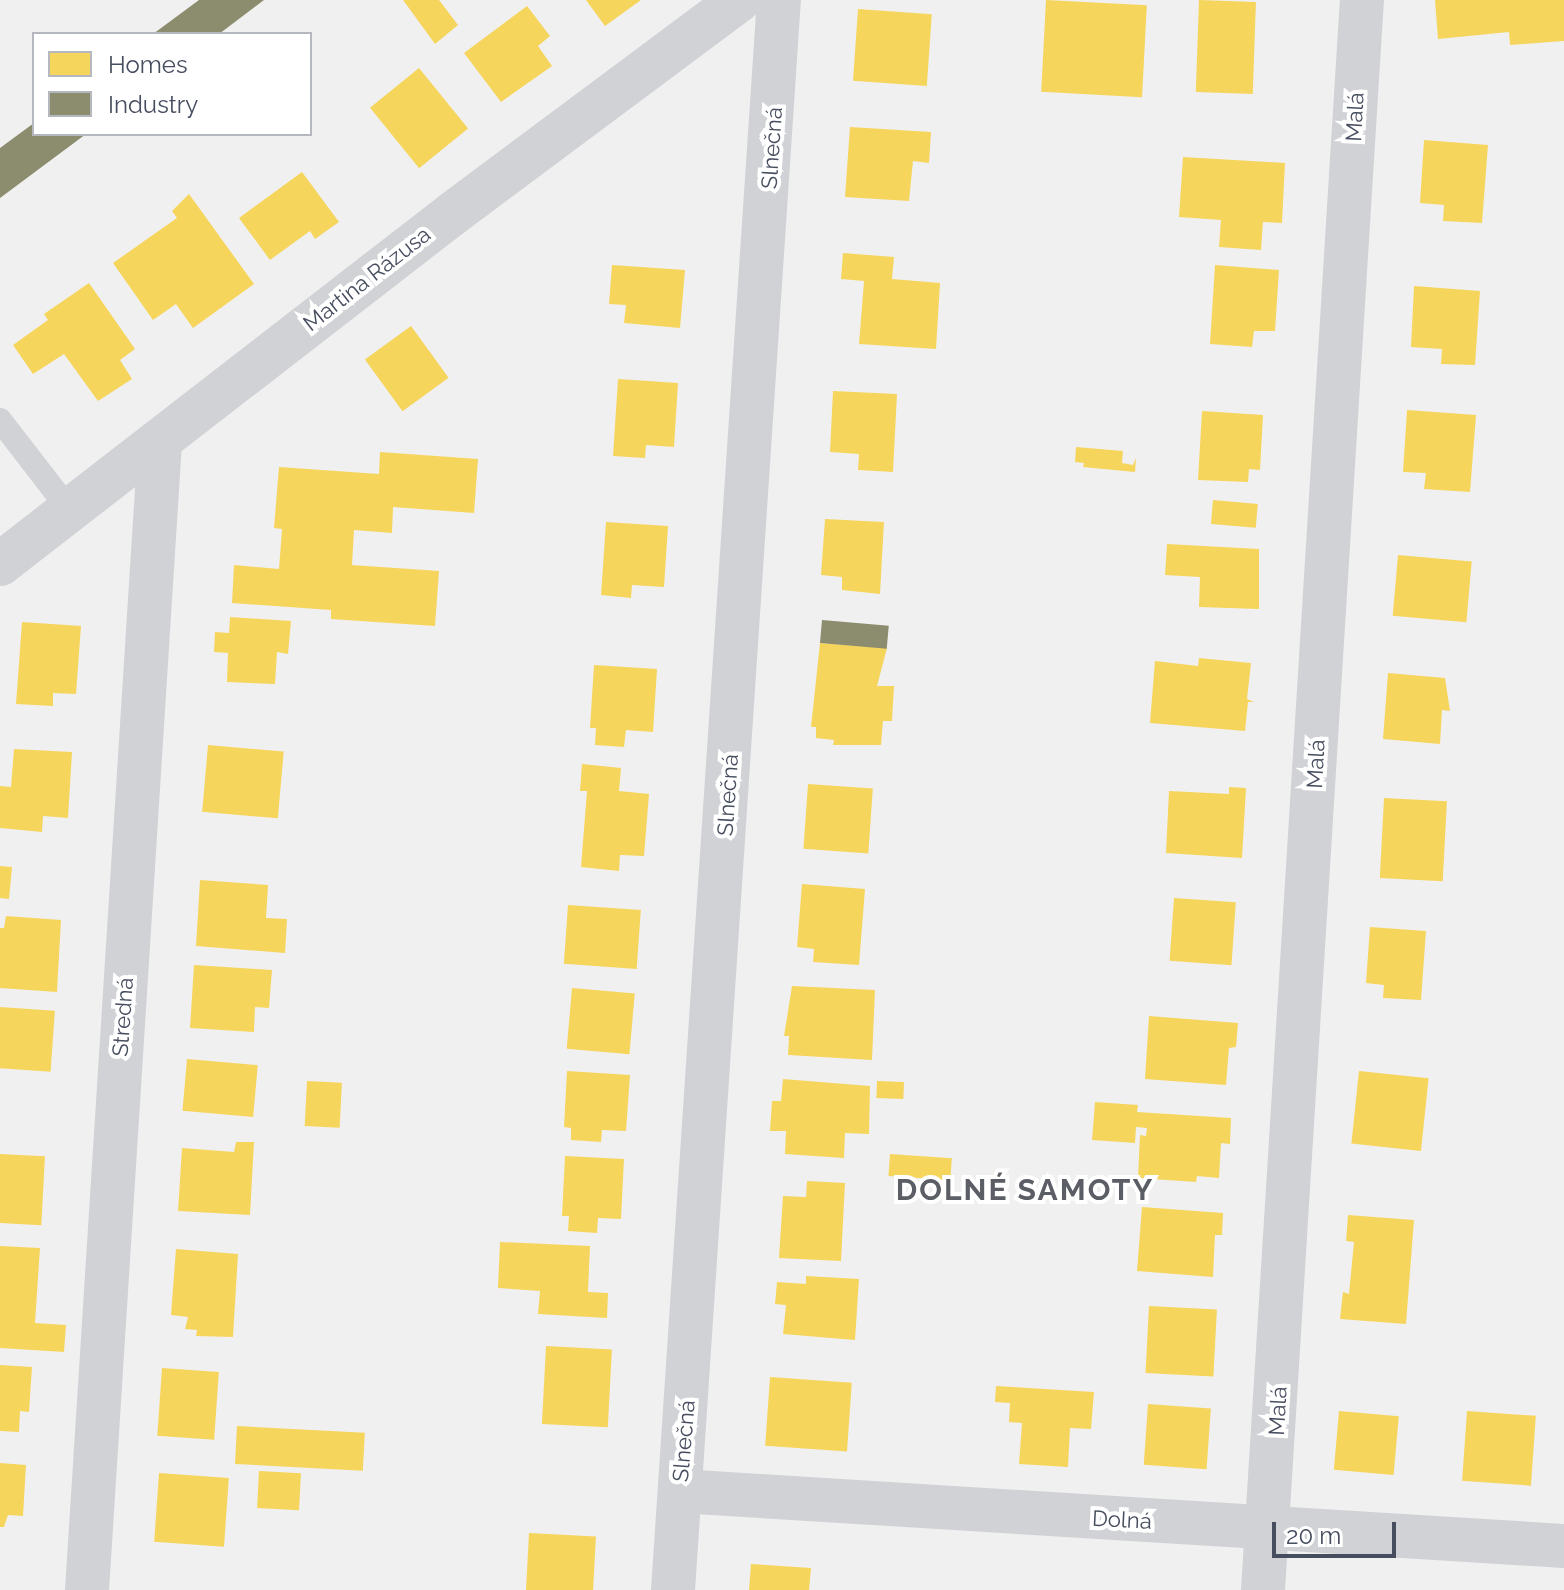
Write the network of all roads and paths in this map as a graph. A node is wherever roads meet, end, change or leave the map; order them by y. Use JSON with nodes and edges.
{"nodes":[{"id":1,"x":739,"y":0,"type":"edge"},
{"id":2,"x":779,"y":0,"type":"edge"},
{"id":3,"x":1362,"y":0,"type":"edge"},
{"id":4,"x":0,"y":420,"type":"edge"},
{"id":5,"x":160,"y":444,"type":"junction"},
{"id":6,"x":72,"y":513,"type":"junction"},
{"id":7,"x":0,"y":564,"type":"edge"},
{"id":8,"x":680,"y":1491,"type":"junction"},
{"id":9,"x":1271,"y":1528,"type":"junction"},
{"id":10,"x":1564,"y":1546,"type":"edge"},
{"id":11,"x":87,"y":1590,"type":"edge"},
{"id":12,"x":673,"y":1590,"type":"edge"},
{"id":13,"x":1263,"y":1590,"type":"edge"}],
"edges":[{"from":1,"to":5,"type":"street","name":"Martina Rázusa"},
{"from":2,"to":8,"type":"street","name":"Slnečná"},
{"from":3,"to":9,"type":"street","name":"Malá"},
{"from":4,"to":6,"type":"lane"},
{"from":5,"to":6,"type":"street","name":"Martina Rázusa"},
{"from":5,"to":11,"type":"street","name":"Stredná"},
{"from":6,"to":7,"type":"street","name":"Martina Rázusa"},
{"from":8,"to":9,"type":"street","name":"Dolná"},
{"from":8,"to":12,"type":"street","name":"Slnečná"},
{"from":9,"to":10,"type":"street","name":"Dolná"},
{"from":9,"to":13,"type":"street","name":"Malá"}]}
